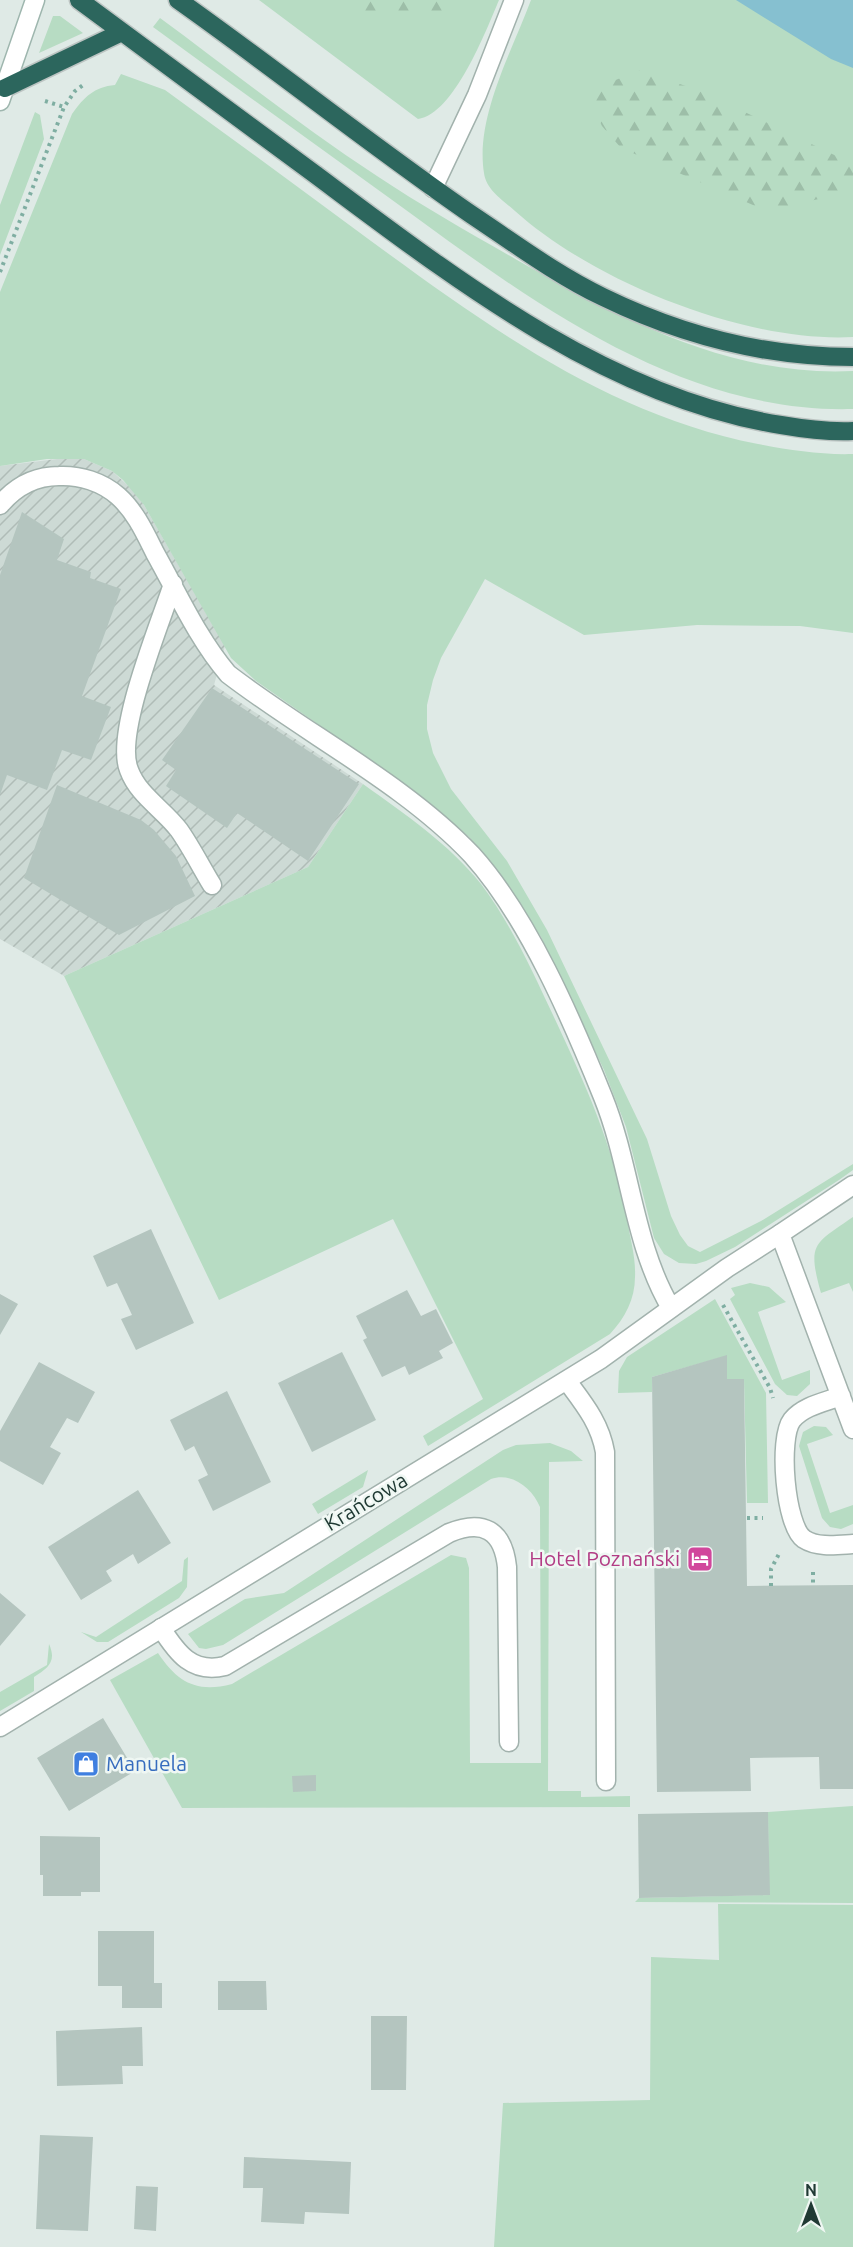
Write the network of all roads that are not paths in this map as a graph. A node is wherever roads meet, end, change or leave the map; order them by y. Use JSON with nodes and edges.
{"nodes":[{"id":1,"x":35,"y":0,"type":"edge"},
{"id":2,"x":79,"y":0,"type":"edge"},
{"id":3,"x":178,"y":0,"type":"edge"},
{"id":4,"x":514,"y":0,"type":"edge"},
{"id":5,"x":122,"y":32,"type":"junction"},
{"id":6,"x":2,"y":94,"type":"edge"},
{"id":7,"x":433,"y":188,"type":"junction"},
{"id":8,"x":853,"y":357,"type":"edge"},
{"id":9,"x":853,"y":431,"type":"edge"},
{"id":10,"x":0,"y":505,"type":"edge"},
{"id":11,"x":173,"y":584,"type":"junction"},
{"id":12,"x":212,"y":885,"type":"dead end"},
{"id":13,"x":853,"y":1185,"type":"edge"},
{"id":14,"x":780,"y":1234,"type":"junction"},
{"id":15,"x":671,"y":1308,"type":"junction"},
{"id":16,"x":567,"y":1381,"type":"junction"},
{"id":17,"x":841,"y":1396,"type":"junction"},
{"id":18,"x":853,"y":1430,"type":"edge"},
{"id":19,"x":853,"y":1544,"type":"edge"},
{"id":20,"x":161,"y":1628,"type":"junction"},
{"id":21,"x":0,"y":1727,"type":"edge"},
{"id":22,"x":509,"y":1742,"type":"dead end"},
{"id":23,"x":606,"y":1781,"type":"dead end"}],
"edges":[{"from":1,"to":6,"type":"street"},
{"from":2,"to":5,"type":"highway"},
{"from":3,"to":7,"type":"highway"},
{"from":4,"to":7,"type":"street"},
{"from":5,"to":6,"type":"highway"},
{"from":5,"to":9,"type":"highway"},
{"from":7,"to":8,"type":"highway"},
{"from":10,"to":11,"type":"street"},
{"from":11,"to":12,"type":"street"},
{"from":11,"to":15,"type":"street"},
{"from":13,"to":14,"type":"street","name":"Krańcowa"},
{"from":14,"to":15,"type":"street","name":"Krańcowa"},
{"from":14,"to":17,"type":"street"},
{"from":15,"to":16,"type":"street","name":"Krańcowa"},
{"from":16,"to":20,"type":"street","name":"Krańcowa"},
{"from":16,"to":23,"type":"street"},
{"from":17,"to":18,"type":"street"},
{"from":17,"to":19,"type":"street"},
{"from":20,"to":21,"type":"street","name":"Krańcowa"},
{"from":20,"to":22,"type":"street"}]}
